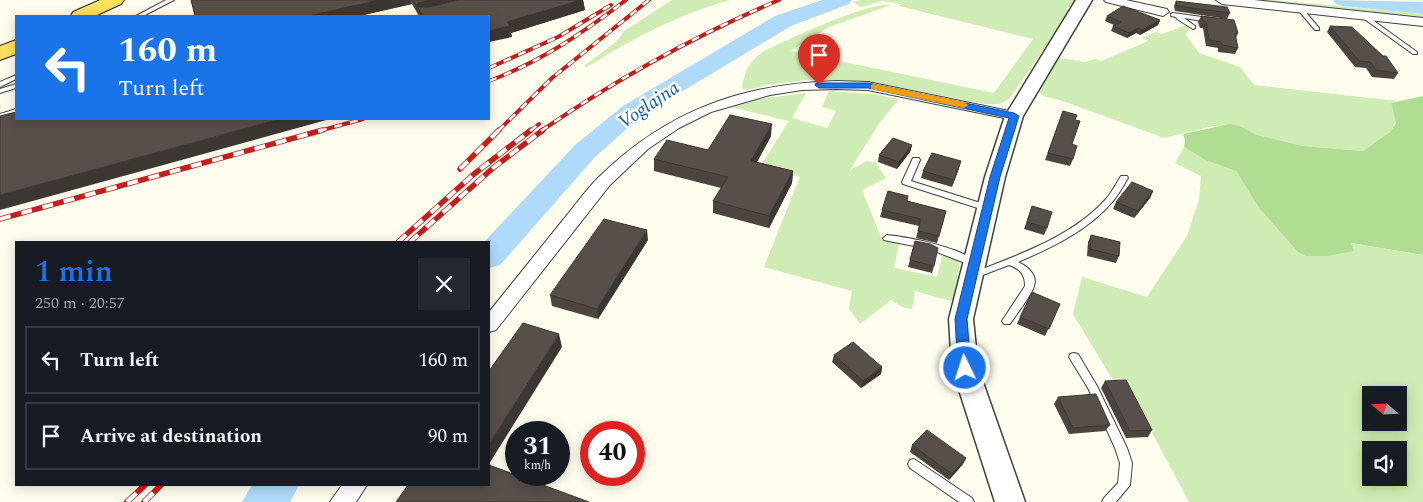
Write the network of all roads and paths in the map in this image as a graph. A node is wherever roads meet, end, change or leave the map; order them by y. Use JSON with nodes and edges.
{"nodes":[{"id":1,"x":115,"y":0,"type":"edge"},
{"id":2,"x":171,"y":0,"type":"edge"},
{"id":3,"x":1084,"y":0,"type":"edge"},
{"id":4,"x":1111,"y":0,"type":"edge"},
{"id":5,"x":1222,"y":0,"type":"edge"},
{"id":6,"x":1301,"y":10,"type":"junction"},
{"id":7,"x":1168,"y":13,"type":"junction"},
{"id":8,"x":82,"y":15,"type":"edge"},
{"id":9,"x":141,"y":15,"type":"edge"},
{"id":10,"x":1365,"y":17,"type":"junction"},
{"id":11,"x":1213,"y":21,"type":"edge"},
{"id":12,"x":1423,"y":22,"type":"edge"},
{"id":13,"x":1193,"y":27,"type":"dead end"},
{"id":14,"x":1317,"y":29,"type":"dead end"},
{"id":15,"x":15,"y":46,"type":"edge"},
{"id":16,"x":1415,"y":53,"type":"dead end"},
{"id":17,"x":0,"y":54,"type":"edge"},
{"id":18,"x":15,"y":78,"type":"edge"},
{"id":19,"x":0,"y":85,"type":"edge"},
{"id":20,"x":15,"y":86,"type":"edge"},
{"id":21,"x":0,"y":91,"type":"edge"},
{"id":22,"x":15,"y":112,"type":"edge"},
{"id":23,"x":0,"y":116,"type":"edge"},
{"id":24,"x":1014,"y":116,"type":"junction"},
{"id":25,"x":916,"y":160,"type":"dead end"},
{"id":26,"x":1124,"y":178,"type":"dead end"},
{"id":27,"x":987,"y":208,"type":"junction"},
{"id":28,"x":887,"y":238,"type":"dead end"},
{"id":29,"x":1009,"y":262,"type":"junction"},
{"id":30,"x":971,"y":270,"type":"junction"},
{"id":31,"x":1007,"y":321,"type":"dead end"},
{"id":32,"x":490,"y":324,"type":"edge"},
{"id":33,"x":1074,"y":357,"type":"dead end"},
{"id":34,"x":914,"y":464,"type":"dead end"},
{"id":35,"x":355,"y":486,"type":"edge"},
{"id":36,"x":342,"y":502,"type":"edge"},
{"id":37,"x":968,"y":502,"type":"edge"},
{"id":38,"x":1010,"y":502,"type":"edge"},
{"id":39,"x":1108,"y":502,"type":"edge"}],
"edges":[{"from":1,"to":8,"type":"main road"},
{"from":2,"to":9,"type":"lane"},
{"from":3,"to":24,"type":"street"},
{"from":4,"to":7,"type":"street"},
{"from":5,"to":6,"type":"street"},
{"from":6,"to":10,"type":"street"},
{"from":6,"to":14,"type":"lane"},
{"from":7,"to":11,"type":"lane"},
{"from":7,"to":13,"type":"lane"},
{"from":10,"to":12,"type":"street"},
{"from":10,"to":16,"type":"lane"},
{"from":15,"to":17,"type":"main road"},
{"from":18,"to":19,"type":"lane"},
{"from":20,"to":21,"type":"lane"},
{"from":22,"to":23,"type":"lane"},
{"from":24,"to":27,"type":"street"},
{"from":24,"to":32,"type":"street"},
{"from":25,"to":27,"type":"lane"},
{"from":26,"to":29,"type":"lane"},
{"from":27,"to":30,"type":"street"},
{"from":28,"to":30,"type":"lane"},
{"from":29,"to":30,"type":"lane"},
{"from":29,"to":31,"type":"lane"},
{"from":30,"to":38,"type":"street"},
{"from":33,"to":39,"type":"lane"},
{"from":34,"to":37,"type":"lane"},
{"from":35,"to":36,"type":"street"}]}
